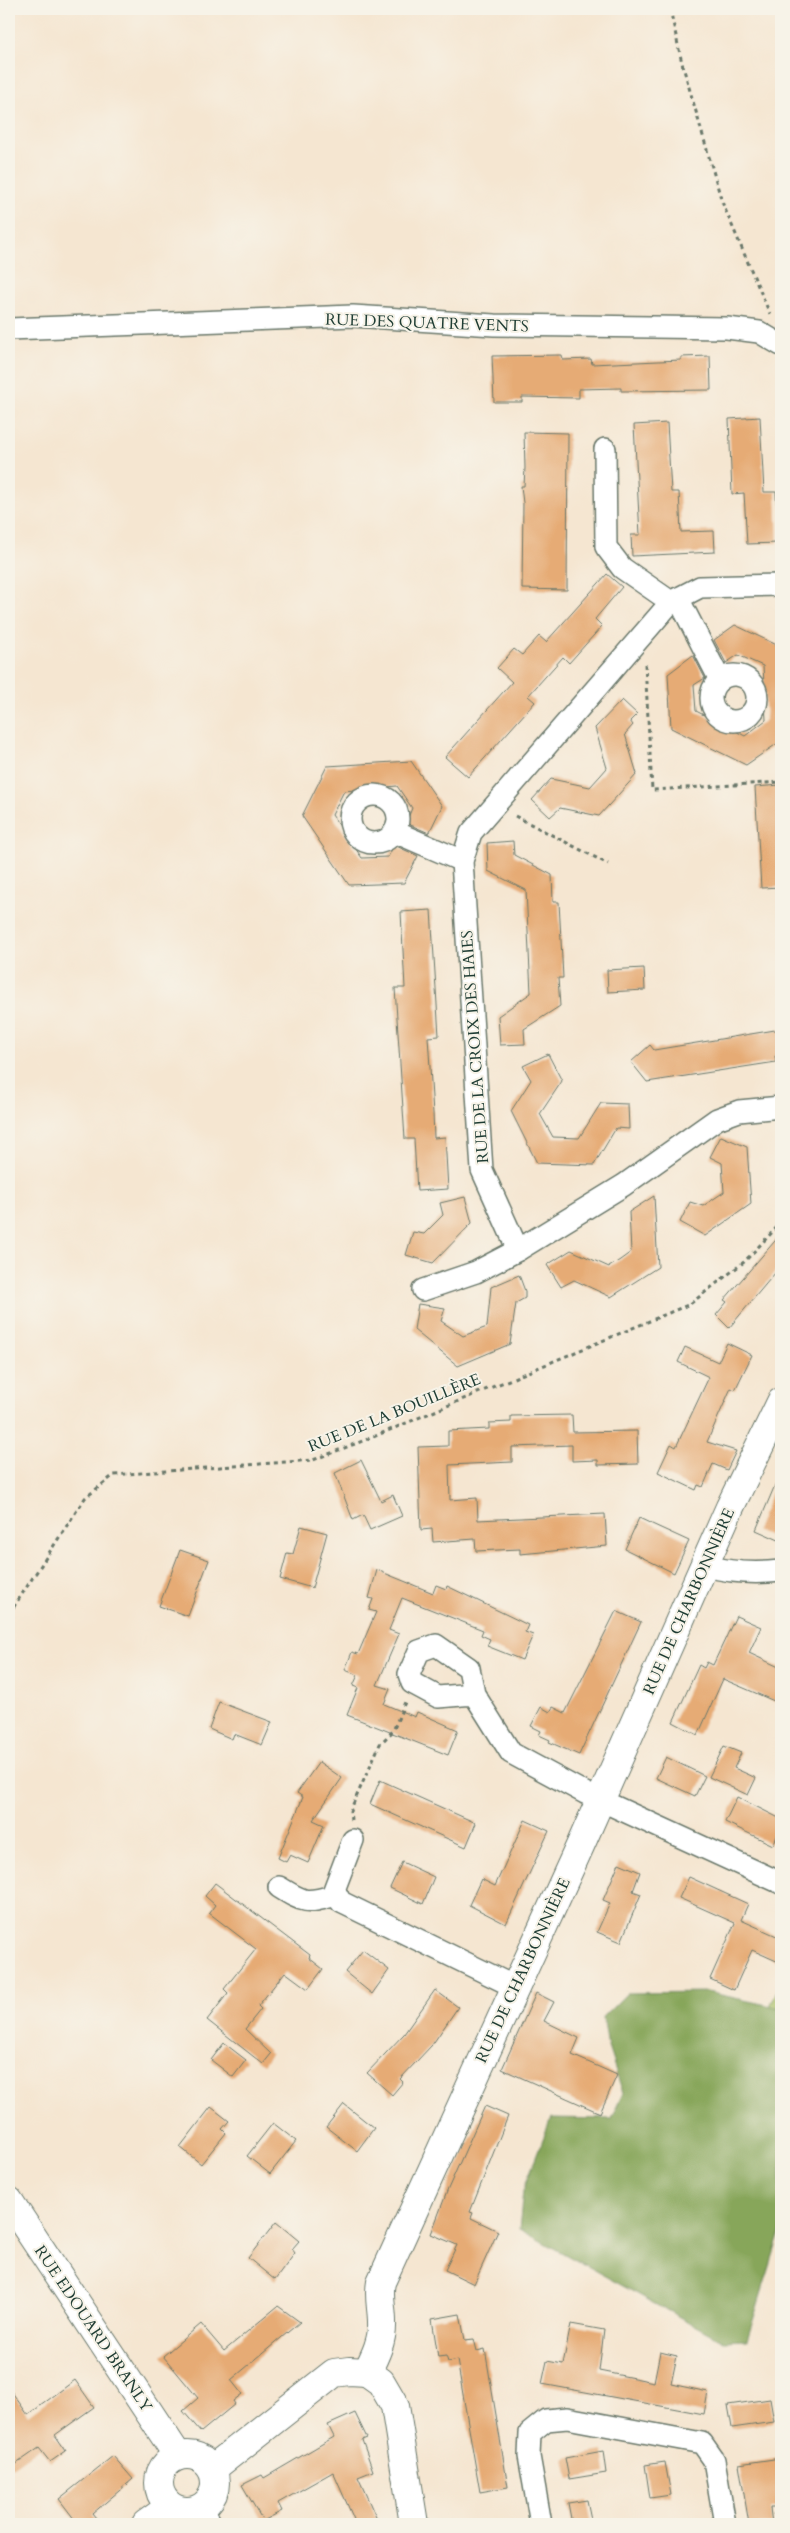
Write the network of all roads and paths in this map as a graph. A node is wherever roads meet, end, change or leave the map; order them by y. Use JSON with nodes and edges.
{"nodes":[{"id":1,"x":670,"y":9,"type":"edge"},
{"id":2,"x":774,"y":323,"type":"dead end"},
{"id":3,"x":9,"y":329,"type":"edge"},
{"id":4,"x":781,"y":345,"type":"edge"},
{"id":5,"x":605,"y":450,"type":"dead end"},
{"id":6,"x":781,"y":585,"type":"edge"},
{"id":7,"x":675,"y":600,"type":"junction"},
{"id":8,"x":643,"y":634,"type":"junction"},
{"id":9,"x":720,"y":680,"type":"dead end"},
{"id":10,"x":781,"y":782,"type":"edge"},
{"id":11,"x":494,"y":806,"type":"junction"},
{"id":12,"x":395,"y":832,"type":"dead end"},
{"id":13,"x":462,"y":861,"type":"junction"},
{"id":14,"x":608,"y":864,"type":"dead end"},
{"id":15,"x":781,"y":1107,"type":"edge"},
{"id":16,"x":781,"y":1223,"type":"edge"},
{"id":17,"x":518,"y":1250,"type":"junction"},
{"id":18,"x":423,"y":1290,"type":"dead end"},
{"id":19,"x":781,"y":1402,"type":"edge"},
{"id":20,"x":706,"y":1566,"type":"junction"},
{"id":21,"x":781,"y":1571,"type":"edge"},
{"id":22,"x":9,"y":1614,"type":"edge"},
{"id":23,"x":412,"y":1683,"type":"junction"},
{"id":24,"x":474,"y":1694,"type":"junction"},
{"id":25,"x":600,"y":1800,"type":"junction"},
{"id":26,"x":353,"y":1840,"type":"joint"},
{"id":27,"x":781,"y":1883,"type":"edge"},
{"id":28,"x":279,"y":1887,"type":"dead end"},
{"id":29,"x":337,"y":1896,"type":"junction"},
{"id":30,"x":515,"y":1987,"type":"junction"},
{"id":31,"x":9,"y":2201,"type":"edge"},
{"id":32,"x":368,"y":2372,"type":"junction"},
{"id":33,"x":178,"y":2456,"type":"junction"},
{"id":34,"x":212,"y":2469,"type":"junction"},
{"id":35,"x":170,"y":2507,"type":"junction"},
{"id":36,"x":207,"y":2516,"type":"edge"},
{"id":37,"x":146,"y":2524,"type":"edge"},
{"id":38,"x":414,"y":2524,"type":"edge"},
{"id":39,"x":541,"y":2524,"type":"edge"},
{"id":40,"x":725,"y":2524,"type":"edge"}],
"edges":[{"from":1,"to":2,"type":"path"},
{"from":3,"to":4,"type":"street","name":"RUE DES QUATRE VENTS"},
{"from":5,"to":7,"type":"street"},
{"from":6,"to":7,"type":"street","name":"RUE DE LA CROIX DES HAIES"},
{"from":7,"to":8,"type":"street","name":"RUE DE LA CROIX DES HAIES"},
{"from":7,"to":9,"type":"street"},
{"from":8,"to":10,"type":"path"},
{"from":8,"to":11,"type":"street","name":"RUE DE LA CROIX DES HAIES"},
{"from":11,"to":13,"type":"street","name":"RUE DE LA CROIX DES HAIES"},
{"from":11,"to":14,"type":"path"},
{"from":12,"to":13,"type":"street"},
{"from":13,"to":17,"type":"street","name":"RUE DE LA CROIX DES HAIES"},
{"from":15,"to":17,"type":"street"},
{"from":16,"to":22,"type":"path","name":"RUE DE LA BOUILLÈRE"},
{"from":17,"to":18,"type":"street"},
{"from":19,"to":20,"type":"street","name":"RUE DE CHARBONNIÈRE"},
{"from":20,"to":21,"type":"street"},
{"from":20,"to":25,"type":"street","name":"RUE DE CHARBONNIÈRE"},
{"from":23,"to":24,"type":"street"},
{"from":23,"to":24,"type":"street"},
{"from":23,"to":26,"type":"path"},
{"from":24,"to":25,"type":"street"},
{"from":25,"to":27,"type":"street"},
{"from":25,"to":30,"type":"street","name":"RUE DE CHARBONNIÈRE"},
{"from":26,"to":29,"type":"street"},
{"from":28,"to":29,"type":"street"},
{"from":29,"to":30,"type":"street"},
{"from":30,"to":32,"type":"street","name":"RUE DE CHARBONNIÈRE"},
{"from":31,"to":33,"type":"street","name":"RUE EDOUARD BRANLY"},
{"from":32,"to":34,"type":"street"},
{"from":32,"to":38,"type":"street"},
{"from":33,"to":34,"type":"street"},
{"from":33,"to":35,"type":"street"},
{"from":34,"to":36,"type":"street"},
{"from":35,"to":36,"type":"street"},
{"from":35,"to":37,"type":"street"},
{"from":39,"to":40,"type":"street"}]}
